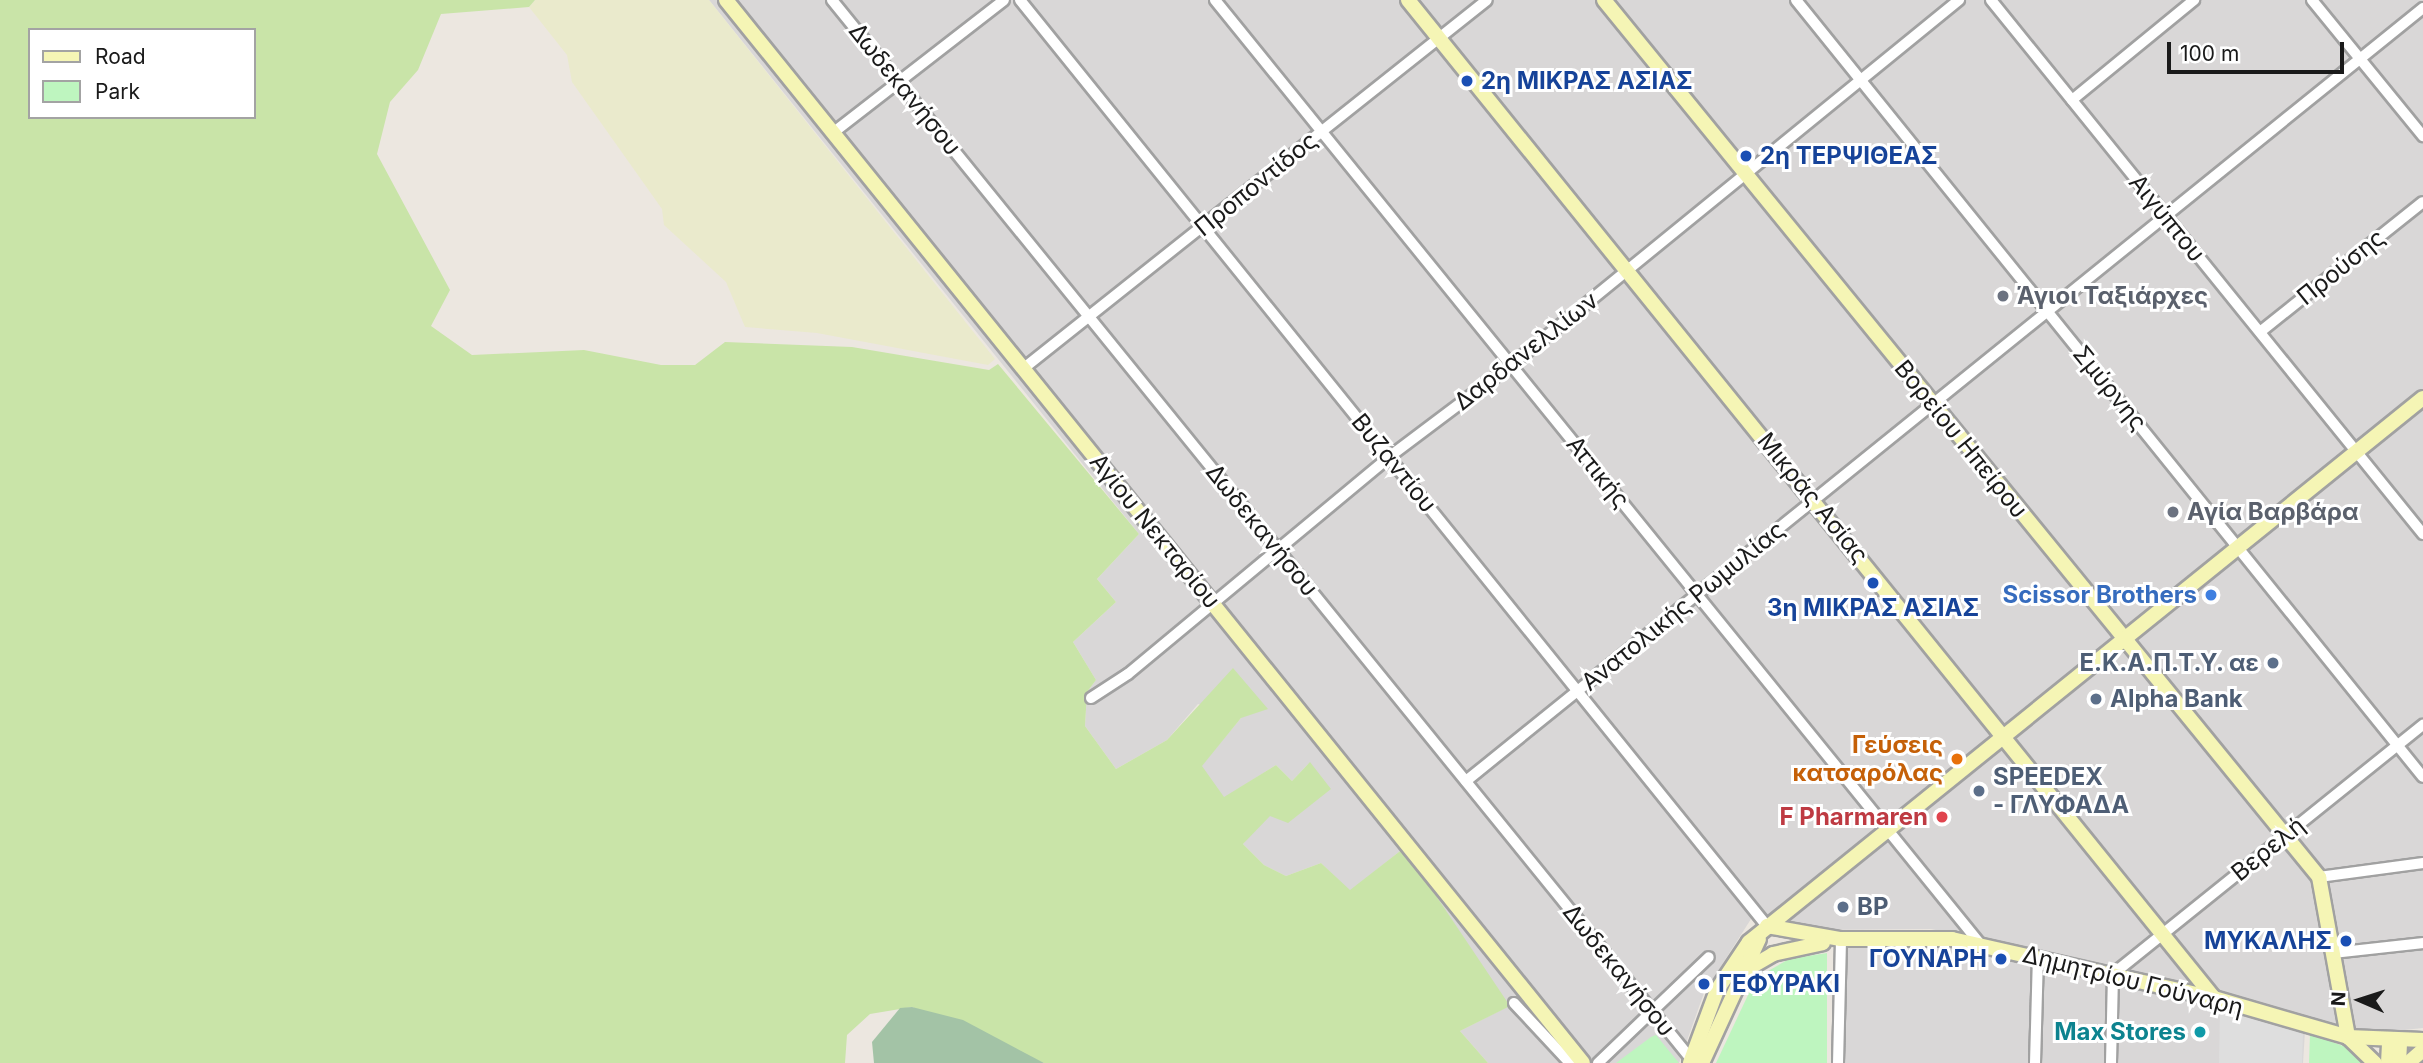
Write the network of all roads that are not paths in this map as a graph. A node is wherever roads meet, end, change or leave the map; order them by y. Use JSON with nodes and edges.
{"nodes":[{"id":1,"x":726,"y":0,"type":"edge"},
{"id":2,"x":832,"y":0,"type":"edge"},
{"id":3,"x":1004,"y":0,"type":"edge"},
{"id":4,"x":1020,"y":0,"type":"edge"},
{"id":5,"x":1215,"y":0,"type":"edge"},
{"id":6,"x":1408,"y":0,"type":"edge"},
{"id":7,"x":1487,"y":0,"type":"edge"},
{"id":8,"x":1604,"y":0,"type":"edge"},
{"id":9,"x":1796,"y":0,"type":"edge"},
{"id":10,"x":1959,"y":0,"type":"edge"},
{"id":11,"x":1991,"y":0,"type":"edge"},
{"id":12,"x":2194,"y":0,"type":"edge"},
{"id":13,"x":2312,"y":0,"type":"edge"},
{"id":14,"x":2423,"y":8,"type":"edge"},
{"id":15,"x":1440,"y":39,"type":"junction"},
{"id":16,"x":2360,"y":59,"type":"junction"},
{"id":17,"x":1860,"y":79,"type":"junction"},
{"id":18,"x":898,"y":81,"type":"junction"},
{"id":19,"x":2072,"y":100,"type":"junction"},
{"id":20,"x":834,"y":132,"type":"junction"},
{"id":21,"x":1322,"y":132,"type":"junction"},
{"id":22,"x":2423,"y":136,"type":"edge"},
{"id":23,"x":1745,"y":173,"type":"junction"},
{"id":24,"x":2423,"y":202,"type":"edge"},
{"id":25,"x":2166,"y":216,"type":"junction"},
{"id":26,"x":1203,"y":227,"type":"junction"},
{"id":27,"x":1628,"y":270,"type":"junction"},
{"id":28,"x":2048,"y":311,"type":"junction"},
{"id":29,"x":1089,"y":317,"type":"junction"},
{"id":30,"x":2260,"y":332,"type":"junction"},
{"id":31,"x":1511,"y":365,"type":"junction"},
{"id":32,"x":1024,"y":368,"type":"junction"},
{"id":33,"x":2423,"y":398,"type":"edge"},
{"id":34,"x":1933,"y":404,"type":"junction"},
{"id":35,"x":2357,"y":452,"type":"junction"},
{"id":36,"x":1389,"y":457,"type":"junction"},
{"id":37,"x":1814,"y":500,"type":"junction"},
{"id":38,"x":2423,"y":534,"type":"edge"},
{"id":39,"x":2239,"y":547,"type":"junction"},
{"id":40,"x":1278,"y":549,"type":"junction"},
{"id":41,"x":1697,"y":595,"type":"junction"},
{"id":42,"x":1213,"y":603,"type":"junction"},
{"id":43,"x":2123,"y":639,"type":"junction"},
{"id":44,"x":1578,"y":691,"type":"junction"},
{"id":45,"x":1091,"y":698,"type":"dead end"},
{"id":46,"x":2423,"y":725,"type":"edge"},
{"id":47,"x":2005,"y":734,"type":"junction"},
{"id":48,"x":2398,"y":746,"type":"junction"},
{"id":49,"x":2423,"y":777,"type":"edge"},
{"id":50,"x":1466,"y":781,"type":"junction"},
{"id":51,"x":1887,"y":829,"type":"junction"},
{"id":52,"x":2283,"y":837,"type":"junction"},
{"id":53,"x":2423,"y":863,"type":"edge"},
{"id":54,"x":2319,"y":877,"type":"junction"},
{"id":55,"x":1767,"y":926,"type":"junction"},
{"id":56,"x":2163,"y":933,"type":"junction"},
{"id":57,"x":1841,"y":939,"type":"junction"},
{"id":58,"x":2423,"y":943,"type":"edge"},
{"id":59,"x":1981,"y":945,"type":"junction"},
{"id":60,"x":2333,"y":953,"type":"junction"},
{"id":61,"x":1709,"y":957,"type":"dead end"},
{"id":62,"x":2038,"y":957,"type":"junction"},
{"id":63,"x":1743,"y":972,"type":"junction"},
{"id":64,"x":2113,"y":974,"type":"junction"},
{"id":65,"x":2214,"y":998,"type":"junction"},
{"id":66,"x":1514,"y":1003,"type":"dead end"},
{"id":67,"x":1651,"y":1010,"type":"junction"},
{"id":68,"x":2348,"y":1037,"type":"junction"},
{"id":69,"x":2423,"y":1040,"type":"edge"},
{"id":70,"x":2394,"y":1041,"type":"junction"},
{"id":71,"x":2423,"y":1050,"type":"edge"},
{"id":72,"x":1694,"y":1062,"type":"edge"},
{"id":73,"x":1570,"y":1063,"type":"edge"},
{"id":74,"x":1583,"y":1063,"type":"edge"},
{"id":75,"x":1598,"y":1063,"type":"edge"},
{"id":76,"x":1838,"y":1063,"type":"edge"},
{"id":77,"x":2035,"y":1063,"type":"edge"},
{"id":78,"x":2111,"y":1063,"type":"edge"},
{"id":79,"x":2375,"y":1063,"type":"edge"},
{"id":80,"x":2388,"y":1063,"type":"edge"},
{"id":81,"x":2399,"y":1063,"type":"edge"},
{"id":82,"x":2408,"y":1063,"type":"edge"}],
"edges":[{"from":1,"to":20,"type":"street","name":"Αγίου Νεκταρίου"},
{"from":2,"to":18,"type":"street","name":"Δωδεκανήσου"},
{"from":3,"to":18,"type":"street"},
{"from":4,"to":26,"type":"street","name":"Βυζαντίου"},
{"from":5,"to":21,"type":"street","name":"Αττικής"},
{"from":6,"to":15,"type":"street","name":"Μικράς Ασίας"},
{"from":7,"to":15,"type":"street","name":"Προποντίδος"},
{"from":8,"to":23,"type":"street","name":"Βορείου Ηπείρου"},
{"from":9,"to":17,"type":"street","name":"Σμύρνης"},
{"from":10,"to":17,"type":"street","name":"Δαρδανελλίων"},
{"from":11,"to":19,"type":"street","name":"Αιγύπτου"},
{"from":12,"to":19,"type":"street"},
{"from":13,"to":16,"type":"street"},
{"from":14,"to":16,"type":"street","name":"Ανατολικής Ρωμυλίας"},
{"from":15,"to":21,"type":"street","name":"Προποντίδος"},
{"from":15,"to":27,"type":"street","name":"Μικράς Ασίας"},
{"from":16,"to":22,"type":"street"},
{"from":16,"to":25,"type":"street","name":"Ανατολικής Ρωμυλίας"},
{"from":17,"to":23,"type":"street","name":"Δαρδανελλίων"},
{"from":17,"to":28,"type":"street","name":"Σμύρνης"},
{"from":18,"to":20,"type":"street"},
{"from":18,"to":29,"type":"street","name":"Δωδεκανήσου"},
{"from":19,"to":25,"type":"street","name":"Αιγύπτου"},
{"from":20,"to":32,"type":"street","name":"Αγίου Νεκταρίου"},
{"from":21,"to":26,"type":"street","name":"Προποντίδος"},
{"from":21,"to":31,"type":"street","name":"Αττικής"},
{"from":23,"to":27,"type":"street","name":"Δαρδανελλίων"},
{"from":23,"to":34,"type":"street","name":"Βορείου Ηπείρου"},
{"from":24,"to":30,"type":"street","name":"Προύσης"},
{"from":25,"to":28,"type":"street","name":"Ανατολικής Ρωμυλίας"},
{"from":25,"to":30,"type":"street","name":"Αιγύπτου"},
{"from":26,"to":29,"type":"street","name":"Προποντίδος"},
{"from":26,"to":36,"type":"street","name":"Βυζαντίου"},
{"from":27,"to":31,"type":"street","name":"Δαρδανελλίων"},
{"from":27,"to":37,"type":"street","name":"Μικράς Ασίας"},
{"from":28,"to":34,"type":"street","name":"Ανατολικής Ρωμυλίας"},
{"from":28,"to":39,"type":"street","name":"Σμύρνης"},
{"from":29,"to":32,"type":"street","name":"Προποντίδος"},
{"from":29,"to":40,"type":"street","name":"Δωδεκανήσου"},
{"from":30,"to":35,"type":"street","name":"Αιγύπτου"},
{"from":31,"to":36,"type":"street","name":"Δαρδανελλίων"},
{"from":31,"to":41,"type":"street","name":"Αττικής"},
{"from":32,"to":42,"type":"street","name":"Αγίου Νεκταρίου"},
{"from":33,"to":35,"type":"street"},
{"from":34,"to":37,"type":"street","name":"Ανατολικής Ρωμυλίας"},
{"from":34,"to":43,"type":"street","name":"Βορείου Ηπείρου"},
{"from":35,"to":38,"type":"street","name":"Αιγύπτου"},
{"from":35,"to":39,"type":"street"},
{"from":36,"to":40,"type":"street","name":"Δαρδανελλίων"},
{"from":36,"to":44,"type":"street","name":"Βυζαντίου"},
{"from":37,"to":41,"type":"street","name":"Ανατολικής Ρωμυλίας"},
{"from":37,"to":47,"type":"street","name":"Μικράς Ασίας"},
{"from":39,"to":43,"type":"street"},
{"from":39,"to":48,"type":"street","name":"Σμύρνης"},
{"from":40,"to":42,"type":"street","name":"Δαρδανελλίων"},
{"from":40,"to":50,"type":"street","name":"Δωδεκανήσου"},
{"from":41,"to":44,"type":"street","name":"Ανατολικής Ρωμυλίας"},
{"from":41,"to":51,"type":"street","name":"Αττικής"},
{"from":42,"to":45,"type":"street","name":"Δαρδανελλίων"},
{"from":42,"to":74,"type":"street","name":"Αγίου Νεκταρίου"},
{"from":43,"to":47,"type":"street"},
{"from":43,"to":52,"type":"street","name":"Βορείου Ηπείρου"},
{"from":44,"to":50,"type":"street","name":"Ανατολικής Ρωμυλίας"},
{"from":44,"to":55,"type":"street","name":"Βυζαντίου"},
{"from":46,"to":48,"type":"street","name":"Βερελή"},
{"from":47,"to":51,"type":"street"},
{"from":47,"to":56,"type":"street","name":"Μικράς Ασίας"},
{"from":48,"to":49,"type":"street","name":"Σμύρνης"},
{"from":48,"to":52,"type":"street","name":"Βερελή"},
{"from":50,"to":67,"type":"street","name":"Δωδεκανήσου"},
{"from":51,"to":55,"type":"street"},
{"from":51,"to":59,"type":"street","name":"Αττικής"},
{"from":52,"to":54,"type":"street","name":"Βορείου Ηπείρου"},
{"from":52,"to":56,"type":"street","name":"Βερελή"},
{"from":53,"to":54,"type":"street"},
{"from":54,"to":60,"type":"street"},
{"from":55,"to":57,"type":"street"},
{"from":55,"to":63,"type":"street"},
{"from":55,"to":72,"type":"street"},
{"from":56,"to":64,"type":"street","name":"Βερελή"},
{"from":56,"to":65,"type":"street","name":"Μικράς Ασίας"},
{"from":57,"to":59,"type":"street","name":"Δημητρίου Γούναρη"},
{"from":57,"to":63,"type":"street"},
{"from":57,"to":76,"type":"street"},
{"from":58,"to":60,"type":"street"},
{"from":59,"to":62,"type":"street","name":"Δημητρίου Γούναρη"},
{"from":60,"to":68,"type":"street"},
{"from":61,"to":67,"type":"street"},
{"from":62,"to":64,"type":"street","name":"Δημητρίου Γούναρη"},
{"from":62,"to":77,"type":"street"},
{"from":63,"to":72,"type":"street"},
{"from":64,"to":65,"type":"street","name":"Δημητρίου Γούναρη"},
{"from":64,"to":78,"type":"street"},
{"from":65,"to":68,"type":"street","name":"Δημητρίου Γούναρη"},
{"from":66,"to":73,"type":"street"},
{"from":67,"to":72,"type":"street","name":"Δωδεκανήσου"},
{"from":67,"to":75,"type":"street"},
{"from":68,"to":70,"type":"street","name":"Δημητρίου Γούναρη"},
{"from":68,"to":79,"type":"street"},
{"from":69,"to":70,"type":"street","name":"Δημητρίου Γούναρη"},
{"from":70,"to":80,"type":"street"},
{"from":70,"to":81,"type":"street"},
{"from":71,"to":82,"type":"street"}]}
